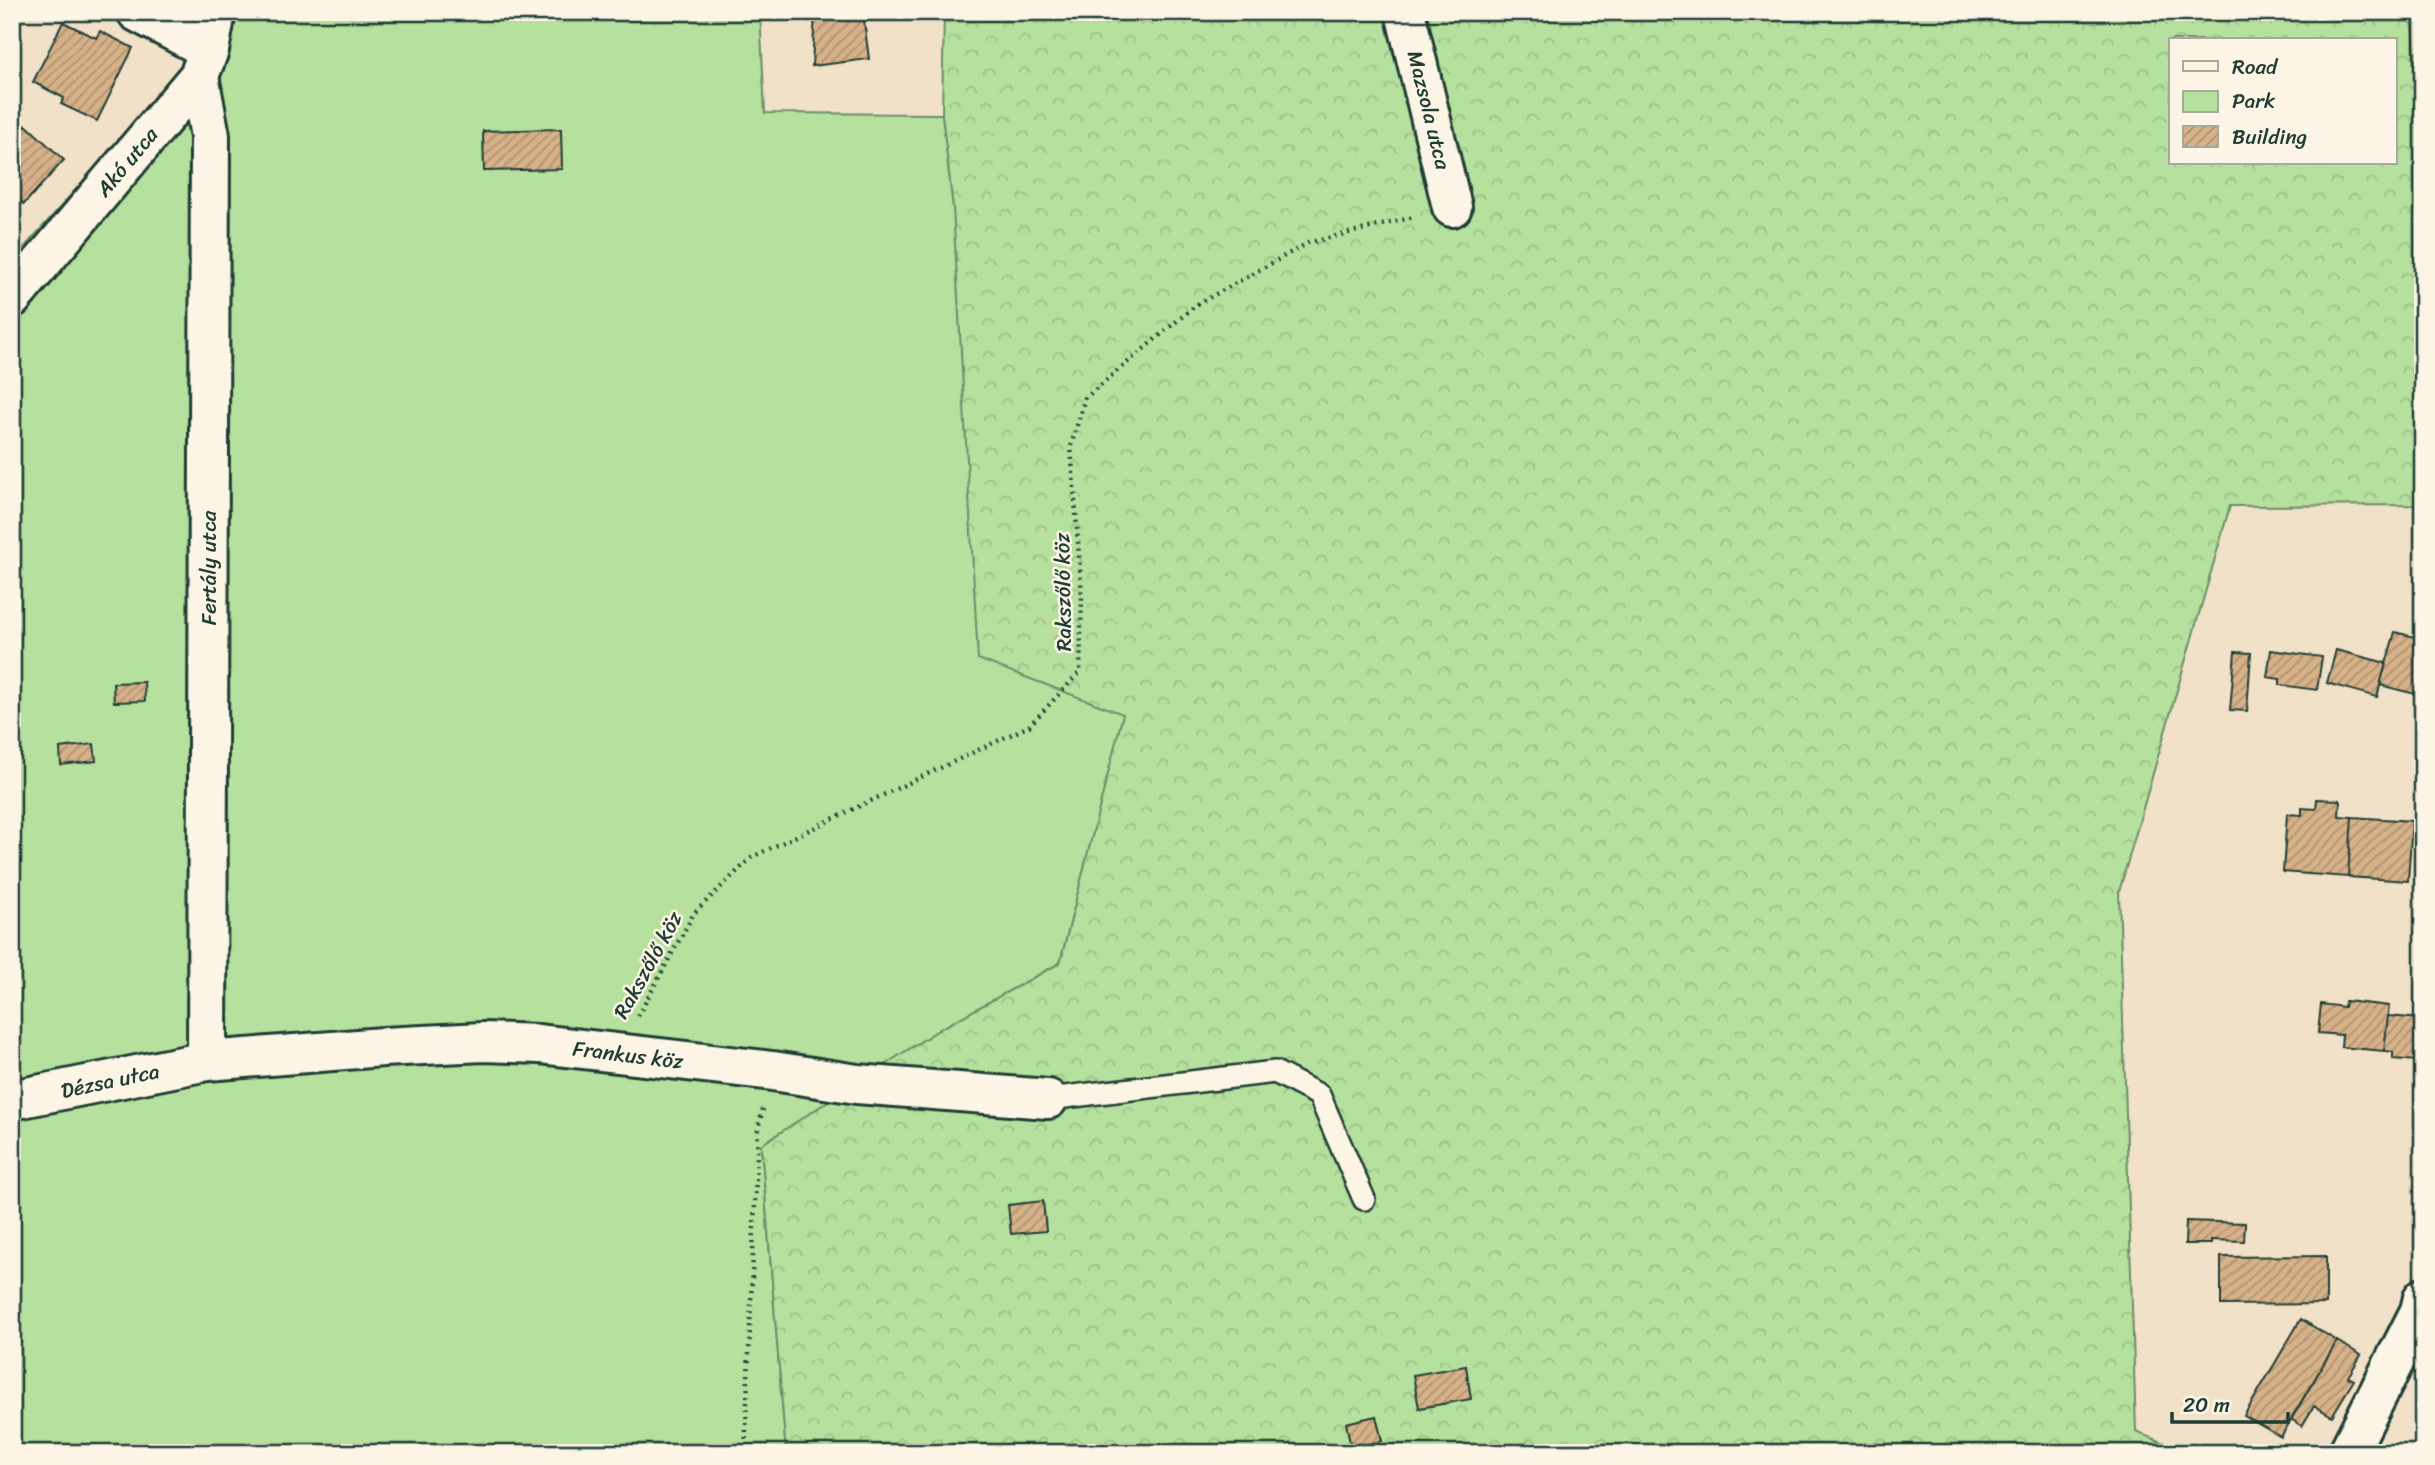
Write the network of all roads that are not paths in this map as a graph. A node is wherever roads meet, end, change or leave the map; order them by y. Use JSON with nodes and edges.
{"nodes":[{"id":1,"x":137,"y":12,"type":"edge"},
{"id":2,"x":216,"y":12,"type":"edge"},
{"id":3,"x":1405,"y":12,"type":"edge"},
{"id":4,"x":204,"y":63,"type":"junction"},
{"id":5,"x":1452,"y":208,"type":"road end"},
{"id":6,"x":12,"y":298,"type":"edge"},
{"id":7,"x":207,"y":1061,"type":"junction"},
{"id":8,"x":1048,"y":1099,"type":"joint"},
{"id":9,"x":12,"y":1100,"type":"edge"},
{"id":10,"x":1364,"y":1199,"type":"dead end"},
{"id":11,"x":2423,"y":1298,"type":"edge"},
{"id":12,"x":2348,"y":1453,"type":"edge"}],
"edges":[{"from":1,"to":4,"type":"street"},
{"from":2,"to":4,"type":"street","name":"Akó utca"},
{"from":3,"to":5,"type":"street","name":"Mazsola utca"},
{"from":4,"to":6,"type":"street","name":"Akó utca"},
{"from":4,"to":7,"type":"street","name":"Fertály utca"},
{"from":7,"to":8,"type":"street","name":"Frankus köz"},
{"from":7,"to":9,"type":"street","name":"Dézsa utca"},
{"from":8,"to":10,"type":"lane"},
{"from":11,"to":12,"type":"street"}]}
